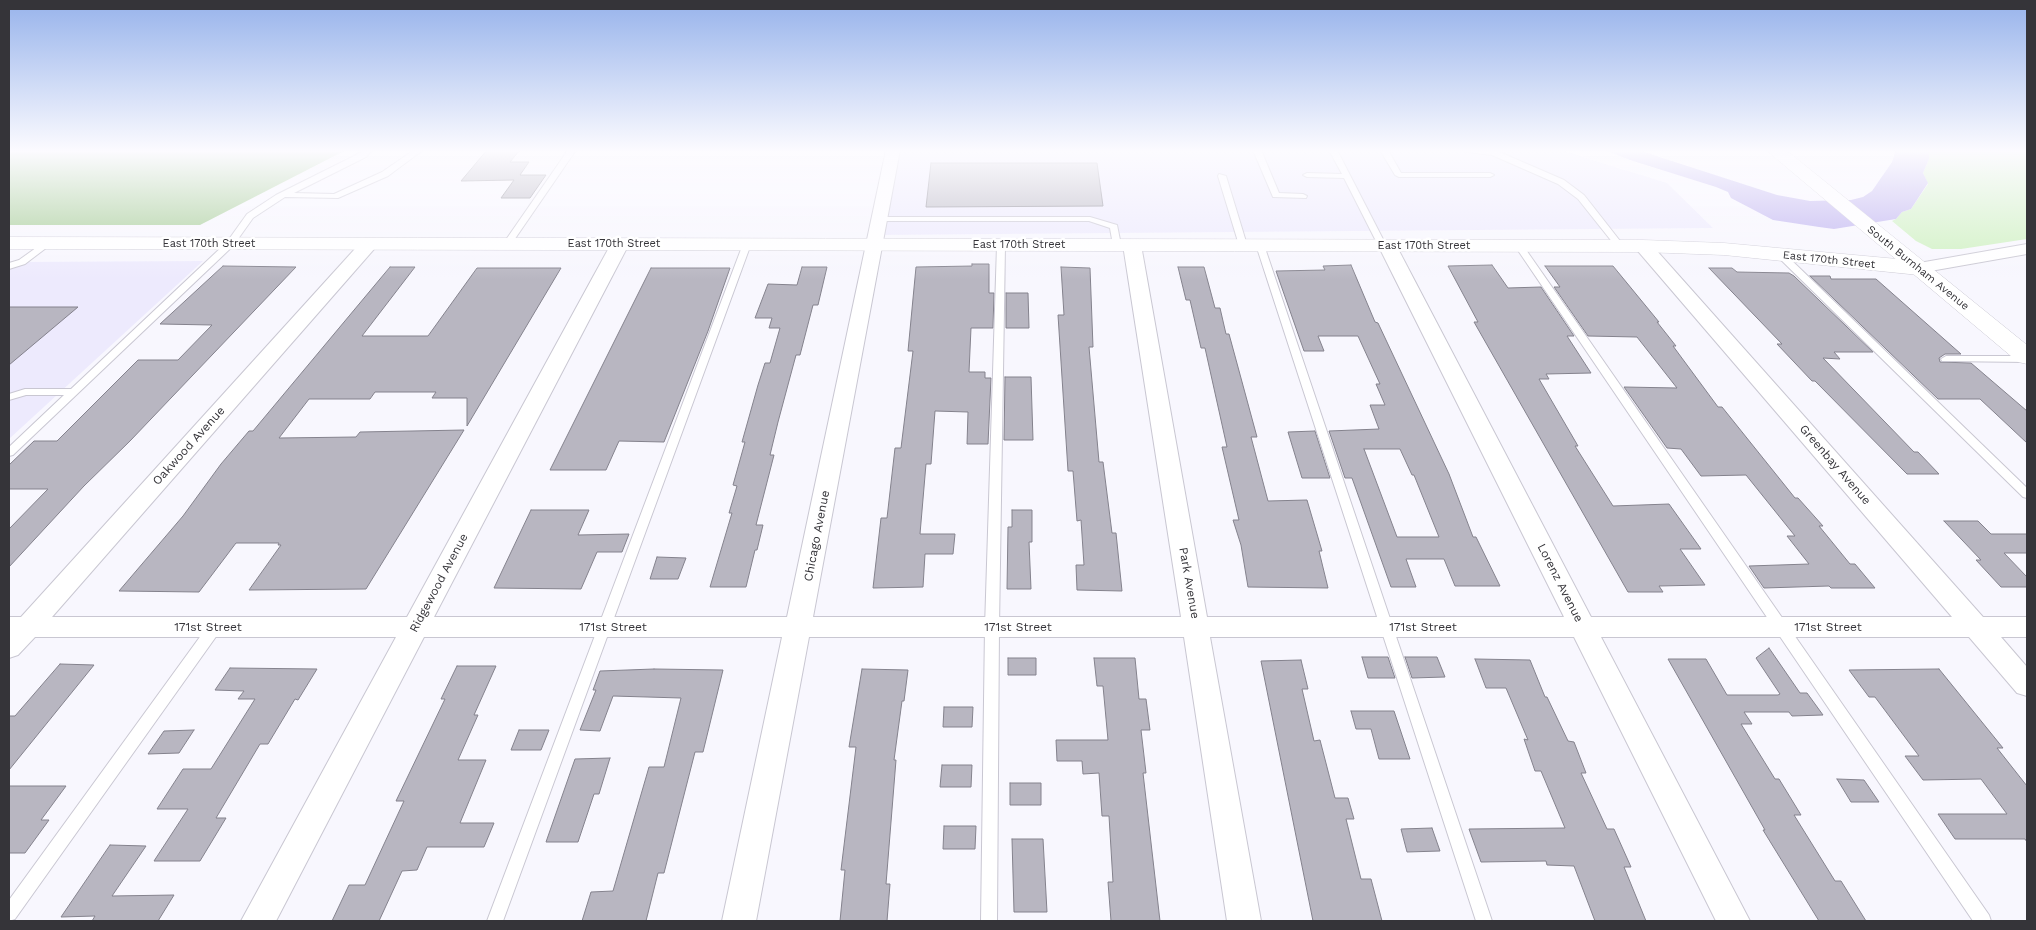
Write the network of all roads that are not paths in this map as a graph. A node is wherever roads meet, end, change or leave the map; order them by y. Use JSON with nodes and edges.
{"nodes":[{"id":1,"x":286,"y":193,"type":"edge"},
{"id":2,"x":342,"y":193,"type":"edge"},
{"id":3,"x":542,"y":193,"type":"edge"},
{"id":4,"x":885,"y":193,"type":"edge"},
{"id":5,"x":1230,"y":193,"type":"edge"},
{"id":6,"x":1275,"y":193,"type":"edge"},
{"id":7,"x":1356,"y":193,"type":"edge"},
{"id":8,"x":1576,"y":193,"type":"edge"},
{"id":9,"x":1828,"y":193,"type":"edge"},
{"id":10,"x":283,"y":195,"type":"junction"},
{"id":11,"x":1302,"y":196,"type":"dead end"},
{"id":12,"x":880,"y":219,"type":"junction"},
{"id":13,"x":9,"y":243,"type":"edge"},
{"id":14,"x":47,"y":243,"type":"junction"},
{"id":15,"x":230,"y":244,"type":"junction"},
{"id":16,"x":369,"y":244,"type":"junction"},
{"id":17,"x":507,"y":244,"type":"junction"},
{"id":18,"x":620,"y":244,"type":"junction"},
{"id":19,"x":747,"y":244,"type":"junction"},
{"id":20,"x":875,"y":245,"type":"junction"},
{"id":21,"x":1001,"y":245,"type":"junction"},
{"id":22,"x":1125,"y":245,"type":"junction"},
{"id":23,"x":1252,"y":245,"type":"junction"},
{"id":24,"x":1385,"y":246,"type":"junction"},
{"id":25,"x":1519,"y":246,"type":"junction"},
{"id":26,"x":1620,"y":246,"type":"junction"},
{"id":27,"x":1643,"y":246,"type":"junction"},
{"id":28,"x":2027,"y":248,"type":"edge"},
{"id":29,"x":1781,"y":256,"type":"junction"},
{"id":30,"x":9,"y":266,"type":"edge"},
{"id":31,"x":1919,"y":268,"type":"junction"},
{"id":32,"x":2027,"y":358,"type":"edge"},
{"id":33,"x":1946,"y":359,"type":"dead end"},
{"id":34,"x":74,"y":392,"type":"junction"},
{"id":35,"x":9,"y":397,"type":"edge"},
{"id":36,"x":9,"y":453,"type":"edge"},
{"id":37,"x":2027,"y":494,"type":"edge"},
{"id":38,"x":18,"y":627,"type":"edge"},
{"id":39,"x":215,"y":627,"type":"junction"},
{"id":40,"x":416,"y":627,"type":"junction"},
{"id":41,"x":604,"y":627,"type":"junction"},
{"id":42,"x":798,"y":627,"type":"junction"},
{"id":43,"x":992,"y":627,"type":"junction"},
{"id":44,"x":1197,"y":627,"type":"junction"},
{"id":45,"x":1387,"y":627,"type":"junction"},
{"id":46,"x":1583,"y":627,"type":"junction"},
{"id":47,"x":1782,"y":627,"type":"junction"},
{"id":48,"x":1977,"y":627,"type":"junction"},
{"id":49,"x":2027,"y":627,"type":"edge"},
{"id":50,"x":9,"y":648,"type":"edge"},
{"id":51,"x":2027,"y":685,"type":"edge"},
{"id":52,"x":9,"y":913,"type":"edge"},
{"id":53,"x":258,"y":921,"type":"edge"},
{"id":54,"x":495,"y":921,"type":"edge"},
{"id":55,"x":739,"y":921,"type":"edge"},
{"id":56,"x":989,"y":921,"type":"edge"},
{"id":57,"x":1244,"y":921,"type":"edge"},
{"id":58,"x":1484,"y":921,"type":"edge"},
{"id":59,"x":1733,"y":921,"type":"edge"},
{"id":60,"x":1984,"y":921,"type":"edge"}],
"edges":[{"from":1,"to":10,"type":"lane"},
{"from":2,"to":10,"type":"lane"},
{"from":3,"to":17,"type":"lane"},
{"from":4,"to":12,"type":"street","name":"Chicago Avenue"},
{"from":5,"to":23,"type":"lane"},
{"from":6,"to":11,"type":"lane"},
{"from":7,"to":24,"type":"lane"},
{"from":8,"to":26,"type":"lane"},
{"from":9,"to":31,"type":"street","name":"South Burnham Avenue"},
{"from":10,"to":15,"type":"lane"},
{"from":12,"to":20,"type":"street","name":"Chicago Avenue"},
{"from":12,"to":22,"type":"lane"},
{"from":13,"to":14,"type":"street","name":"East 170th Street"},
{"from":14,"to":15,"type":"street","name":"East 170th Street"},
{"from":14,"to":30,"type":"lane"},
{"from":15,"to":16,"type":"street","name":"East 170th Street"},
{"from":15,"to":34,"type":"lane"},
{"from":16,"to":17,"type":"street","name":"East 170th Street"},
{"from":16,"to":38,"type":"street","name":"Oakwood Avenue"},
{"from":17,"to":18,"type":"street","name":"East 170th Street"},
{"from":18,"to":19,"type":"street","name":"East 170th Street"},
{"from":18,"to":40,"type":"street","name":"Ridgewood Avenue"},
{"from":19,"to":20,"type":"street","name":"East 170th Street"},
{"from":19,"to":41,"type":"lane"},
{"from":20,"to":21,"type":"street","name":"East 170th Street"},
{"from":20,"to":42,"type":"street","name":"Chicago Avenue"},
{"from":21,"to":22,"type":"street","name":"East 170th Street"},
{"from":21,"to":43,"type":"lane"},
{"from":22,"to":23,"type":"street","name":"East 170th Street"},
{"from":22,"to":44,"type":"street","name":"Park Avenue"},
{"from":23,"to":24,"type":"street","name":"East 170th Street"},
{"from":23,"to":45,"type":"lane"},
{"from":24,"to":25,"type":"street","name":"East 170th Street"},
{"from":24,"to":46,"type":"street","name":"Lorenz Avenue"},
{"from":25,"to":26,"type":"street","name":"East 170th Street"},
{"from":25,"to":47,"type":"lane"},
{"from":26,"to":27,"type":"street","name":"East 170th Street"},
{"from":27,"to":29,"type":"street","name":"East 170th Street"},
{"from":27,"to":48,"type":"street","name":"Greenbay Avenue"},
{"from":28,"to":31,"type":"street","name":"East 170th Street"},
{"from":29,"to":31,"type":"street","name":"East 170th Street"},
{"from":29,"to":37,"type":"lane"},
{"from":31,"to":32,"type":"street","name":"South Burnham Avenue"},
{"from":32,"to":33,"type":"lane"},
{"from":34,"to":35,"type":"lane"},
{"from":34,"to":36,"type":"lane"},
{"from":38,"to":39,"type":"street","name":"171st Street"},
{"from":38,"to":50,"type":"street","name":"Oakwood Avenue"},
{"from":39,"to":40,"type":"street","name":"171st Street"},
{"from":39,"to":52,"type":"lane"},
{"from":40,"to":41,"type":"street","name":"171st Street"},
{"from":40,"to":53,"type":"street","name":"Ridgewood Avenue"},
{"from":41,"to":42,"type":"street","name":"171st Street"},
{"from":41,"to":54,"type":"lane"},
{"from":42,"to":43,"type":"street","name":"171st Street"},
{"from":42,"to":55,"type":"street","name":"Chicago Avenue"},
{"from":43,"to":44,"type":"street","name":"171st Street"},
{"from":43,"to":56,"type":"lane"},
{"from":44,"to":45,"type":"street","name":"171st Street"},
{"from":44,"to":57,"type":"street","name":"Park Avenue"},
{"from":45,"to":46,"type":"street","name":"171st Street"},
{"from":45,"to":58,"type":"lane"},
{"from":46,"to":47,"type":"street","name":"171st Street"},
{"from":46,"to":59,"type":"street","name":"Lorenz Avenue"},
{"from":47,"to":48,"type":"street","name":"171st Street"},
{"from":47,"to":60,"type":"lane"},
{"from":48,"to":49,"type":"street","name":"171st Street"},
{"from":48,"to":51,"type":"street","name":"Greenbay Avenue"}]}
